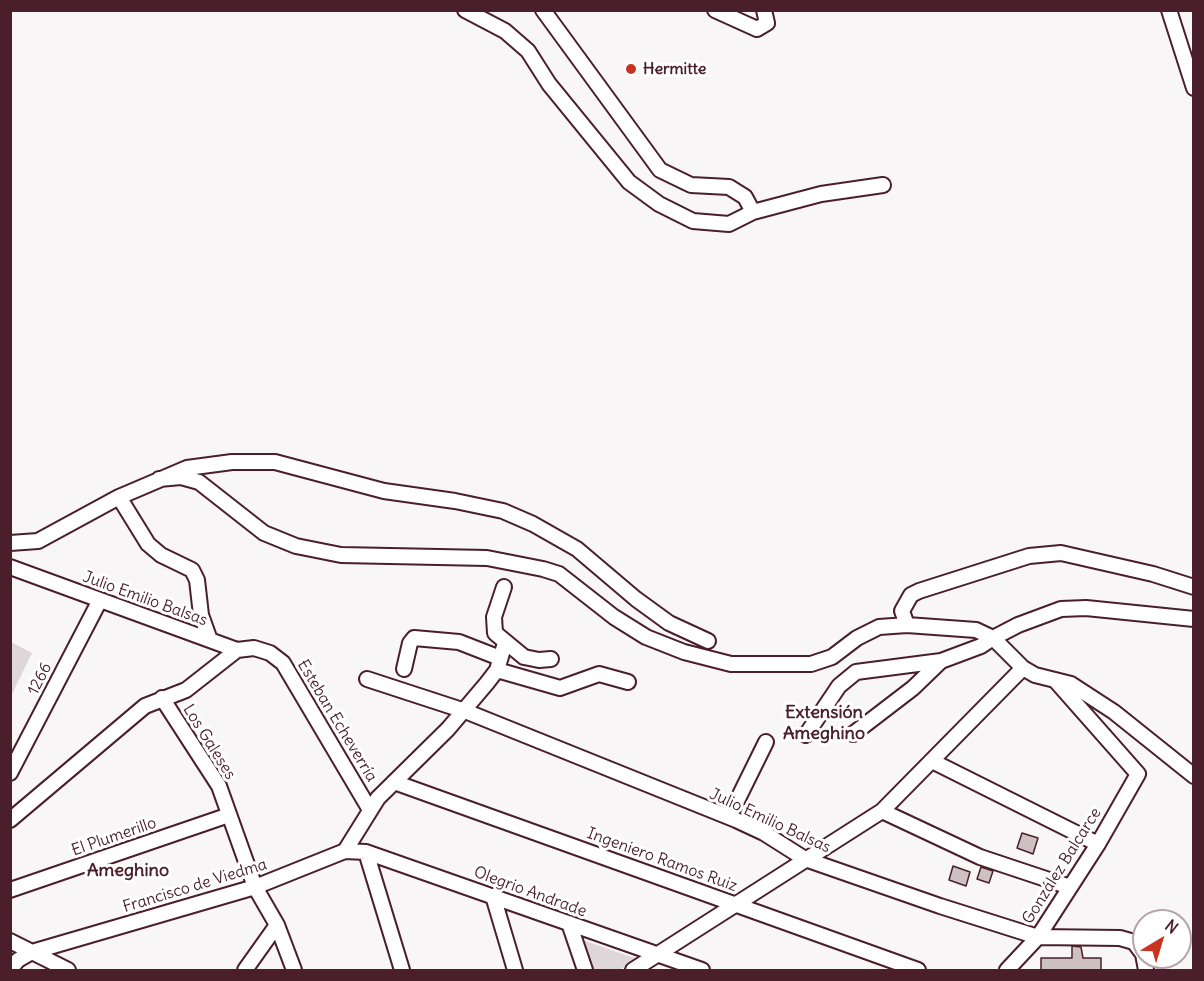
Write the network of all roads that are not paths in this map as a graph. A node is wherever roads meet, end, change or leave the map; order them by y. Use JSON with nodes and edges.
{"nodes":[{"id":1,"x":465,"y":10,"type":"edge"},
{"id":2,"x":543,"y":10,"type":"edge"},
{"id":3,"x":715,"y":10,"type":"edge"},
{"id":4,"x":764,"y":10,"type":"edge"},
{"id":5,"x":1169,"y":10,"type":"edge"},
{"id":6,"x":1194,"y":88,"type":"edge"},
{"id":7,"x":883,"y":185,"type":"dead end"},
{"id":8,"x":753,"y":212,"type":"junction"},
{"id":9,"x":159,"y":479,"type":"junction"},
{"id":10,"x":119,"y":497,"type":"junction"},
{"id":11,"x":10,"y":543,"type":"edge"},
{"id":12,"x":10,"y":567,"type":"edge"},
{"id":13,"x":504,"y":587,"type":"dead end"},
{"id":14,"x":1194,"y":587,"type":"edge"},
{"id":15,"x":100,"y":600,"type":"junction"},
{"id":16,"x":1194,"y":619,"type":"edge"},
{"id":17,"x":908,"y":625,"type":"junction"},
{"id":18,"x":993,"y":638,"type":"junction"},
{"id":19,"x":210,"y":640,"type":"junction"},
{"id":20,"x":708,"y":641,"type":"dead end"},
{"id":21,"x":505,"y":643,"type":"junction"},
{"id":22,"x":237,"y":650,"type":"junction"},
{"id":23,"x":270,"y":653,"type":"joint"},
{"id":24,"x":551,"y":659,"type":"dead end"},
{"id":25,"x":941,"y":661,"type":"junction"},
{"id":26,"x":498,"y":664,"type":"junction"},
{"id":27,"x":1023,"y":668,"type":"junction"},
{"id":28,"x":404,"y":669,"type":"dead end"},
{"id":29,"x":367,"y":679,"type":"dead end"},
{"id":30,"x":1055,"y":680,"type":"junction"},
{"id":31,"x":628,"y":682,"type":"dead end"},
{"id":32,"x":162,"y":698,"type":"junction"},
{"id":33,"x":465,"y":711,"type":"junction"},
{"id":34,"x":853,"y":734,"type":"dead end"},
{"id":35,"x":806,"y":735,"type":"dead end"},
{"id":36,"x":766,"y":742,"type":"dead end"},
{"id":37,"x":933,"y":761,"type":"junction"},
{"id":38,"x":10,"y":773,"type":"edge"},
{"id":39,"x":1193,"y":775,"type":"edge"},
{"id":40,"x":393,"y":782,"type":"junction"},
{"id":41,"x":370,"y":810,"type":"junction"},
{"id":42,"x":882,"y":811,"type":"junction"},
{"id":43,"x":229,"y":815,"type":"junction"},
{"id":44,"x":729,"y":817,"type":"junction"},
{"id":45,"x":10,"y":820,"type":"edge"},
{"id":46,"x":1098,"y":844,"type":"junction"},
{"id":47,"x":345,"y":851,"type":"junction"},
{"id":48,"x":366,"y":852,"type":"junction"},
{"id":49,"x":805,"y":859,"type":"junction"},
{"id":50,"x":255,"y":887,"type":"junction"},
{"id":51,"x":1070,"y":887,"type":"junction"},
{"id":52,"x":10,"y":890,"type":"edge"},
{"id":53,"x":493,"y":896,"type":"junction"},
{"id":54,"x":735,"y":904,"type":"junction"},
{"id":55,"x":569,"y":923,"type":"junction"},
{"id":56,"x":277,"y":925,"type":"junction"},
{"id":57,"x":1038,"y":937,"type":"junction"},
{"id":58,"x":10,"y":940,"type":"edge"},
{"id":59,"x":32,"y":952,"type":"junction"},
{"id":60,"x":657,"y":954,"type":"junction"},
{"id":61,"x":10,"y":969,"type":"edge"},
{"id":62,"x":68,"y":970,"type":"edge"},
{"id":63,"x":244,"y":970,"type":"edge"},
{"id":64,"x":294,"y":970,"type":"edge"},
{"id":65,"x":402,"y":970,"type":"edge"},
{"id":66,"x":515,"y":970,"type":"edge"},
{"id":67,"x":585,"y":970,"type":"edge"},
{"id":68,"x":633,"y":970,"type":"edge"},
{"id":69,"x":702,"y":970,"type":"edge"},
{"id":70,"x":918,"y":970,"type":"edge"},
{"id":71,"x":1007,"y":970,"type":"edge"},
{"id":72,"x":1146,"y":970,"type":"edge"}],
"edges":[{"from":1,"to":8,"type":"street"},
{"from":2,"to":8,"type":"street"},
{"from":3,"to":4,"type":"street"},
{"from":5,"to":6,"type":"street"},
{"from":7,"to":8,"type":"street"},
{"from":9,"to":10,"type":"street"},
{"from":9,"to":17,"type":"street"},
{"from":9,"to":20,"type":"street"},
{"from":10,"to":11,"type":"street"},
{"from":10,"to":19,"type":"street"},
{"from":12,"to":15,"type":"street","name":"Julio Emilio Balsas"},
{"from":13,"to":21,"type":"street"},
{"from":14,"to":17,"type":"street"},
{"from":15,"to":19,"type":"street","name":"Julio Emilio Balsas"},
{"from":15,"to":38,"type":"street","name":"1266"},
{"from":16,"to":18,"type":"street"},
{"from":17,"to":18,"type":"street"},
{"from":18,"to":25,"type":"street"},
{"from":18,"to":27,"type":"street"},
{"from":19,"to":22,"type":"street","name":"Julio Emilio Balsas"},
{"from":21,"to":24,"type":"street"},
{"from":21,"to":26,"type":"street"},
{"from":22,"to":23,"type":"street","name":"Julio Emilio Balsas"},
{"from":22,"to":32,"type":"street"},
{"from":23,"to":41,"type":"street","name":"Esteban Echeverría"},
{"from":25,"to":34,"type":"street"},
{"from":25,"to":35,"type":"street"},
{"from":26,"to":28,"type":"street"},
{"from":26,"to":31,"type":"street"},
{"from":26,"to":33,"type":"street"},
{"from":27,"to":30,"type":"street"},
{"from":27,"to":37,"type":"street"},
{"from":29,"to":33,"type":"street","name":"Julio Emilio Balsas"},
{"from":30,"to":39,"type":"street"},
{"from":30,"to":46,"type":"street","name":"González Balcarce"},
{"from":32,"to":43,"type":"street","name":"Los Galeses"},
{"from":32,"to":45,"type":"street"},
{"from":33,"to":40,"type":"street"},
{"from":33,"to":44,"type":"street","name":"Julio Emilio Balsas"},
{"from":36,"to":44,"type":"street"},
{"from":37,"to":42,"type":"street"},
{"from":37,"to":46,"type":"street"},
{"from":40,"to":41,"type":"street"},
{"from":40,"to":54,"type":"street","name":"Ingeniero Ramos Ruiz"},
{"from":41,"to":47,"type":"street"},
{"from":42,"to":49,"type":"street"},
{"from":42,"to":51,"type":"street"},
{"from":43,"to":50,"type":"street","name":"Los Galeses"},
{"from":43,"to":52,"type":"street","name":"El Plumerillo"},
{"from":44,"to":49,"type":"street","name":"Julio Emilio Balsas"},
{"from":46,"to":51,"type":"street","name":"González Balcarce"},
{"from":47,"to":48,"type":"street","name":"Olegrio Andrade"},
{"from":47,"to":50,"type":"street","name":"Francisco de Viedma"},
{"from":48,"to":53,"type":"street","name":"Olegrio Andrade"},
{"from":48,"to":65,"type":"street"},
{"from":49,"to":54,"type":"street"},
{"from":49,"to":57,"type":"street","name":"Julio Emilio Balsas"},
{"from":50,"to":56,"type":"street","name":"Los Galeses"},
{"from":50,"to":59,"type":"street","name":"Francisco de Viedma"},
{"from":51,"to":57,"type":"street","name":"González Balcarce"},
{"from":53,"to":55,"type":"street","name":"Olegrio Andrade"},
{"from":53,"to":66,"type":"street"},
{"from":54,"to":60,"type":"street"},
{"from":54,"to":70,"type":"street","name":"Ingeniero Ramos Ruiz"},
{"from":55,"to":60,"type":"street","name":"Olegrio Andrade"},
{"from":55,"to":67,"type":"street"},
{"from":56,"to":63,"type":"street"},
{"from":56,"to":64,"type":"street","name":"Los Galeses"},
{"from":57,"to":71,"type":"street","name":"González Balcarce"},
{"from":57,"to":72,"type":"street","name":"Julio Emilio Balsas"},
{"from":58,"to":59,"type":"street"},
{"from":59,"to":61,"type":"street","name":"Francisco de Viedma"},
{"from":59,"to":62,"type":"street"},
{"from":60,"to":68,"type":"street"},
{"from":60,"to":69,"type":"street","name":"Olegrio Andrade"}]}
